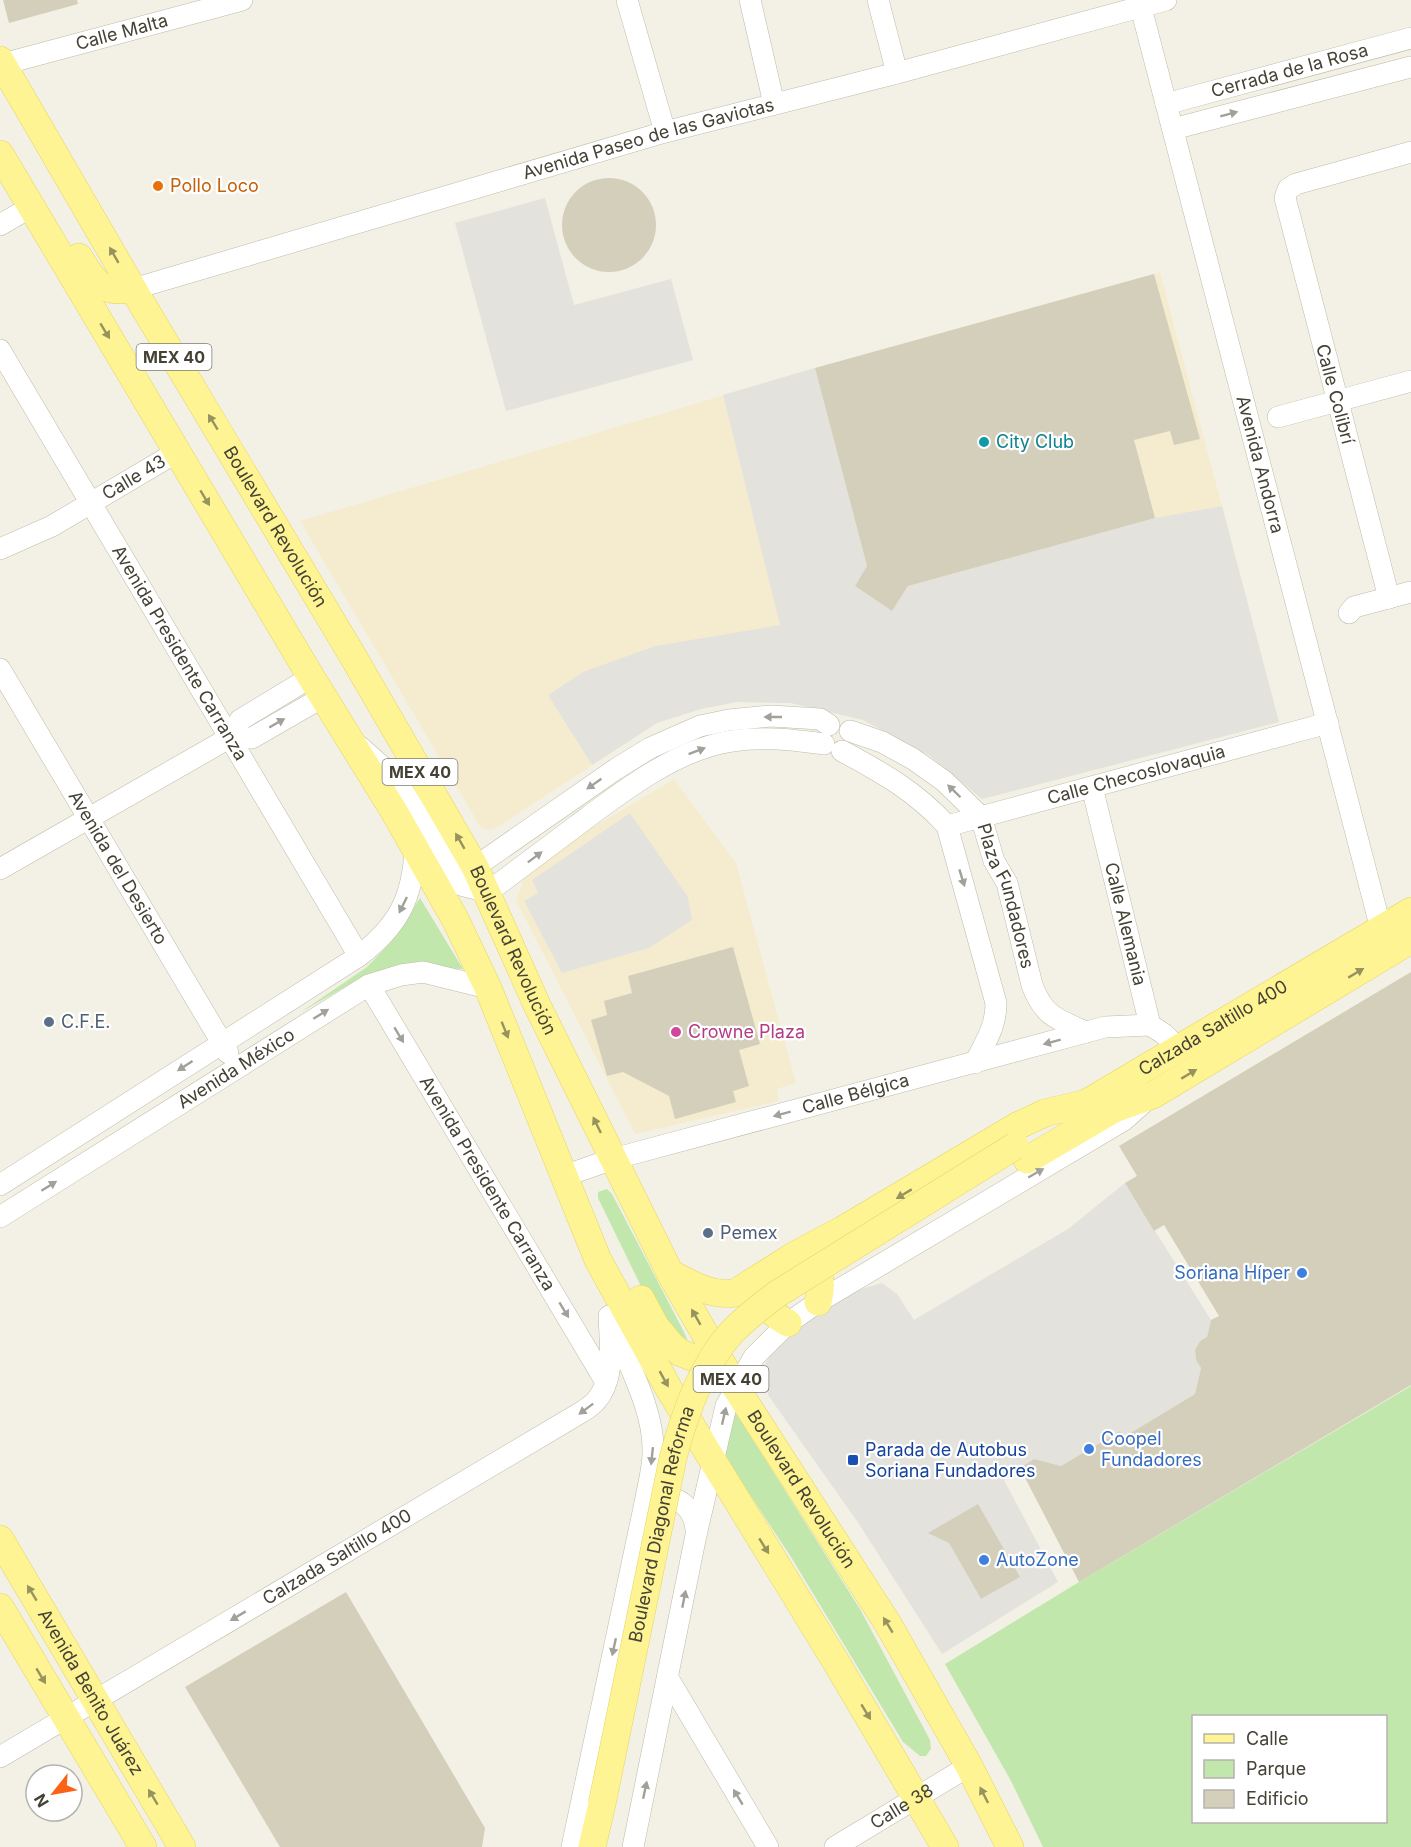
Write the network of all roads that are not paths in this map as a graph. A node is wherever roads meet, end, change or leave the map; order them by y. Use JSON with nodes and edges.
{"nodes":[{"id":1,"x":242,"y":0,"type":"edge"},
{"id":2,"x":627,"y":0,"type":"edge"},
{"id":3,"x":750,"y":0,"type":"edge"},
{"id":4,"x":878,"y":0,"type":"edge"},
{"id":5,"x":1166,"y":0,"type":"edge"},
{"id":6,"x":1140,"y":3,"type":"edge"},
{"id":7,"x":1108,"y":8,"type":"edge"},
{"id":8,"x":1411,"y":38,"type":"edge"},
{"id":9,"x":1365,"y":51,"type":"junction"},
{"id":10,"x":1329,"y":60,"type":"junction"},
{"id":11,"x":1,"y":62,"type":"edge"},
{"id":12,"x":1411,"y":67,"type":"edge"},
{"id":13,"x":897,"y":73,"type":"junction"},
{"id":14,"x":1372,"y":78,"type":"junction"},
{"id":15,"x":1336,"y":87,"type":"junction"},
{"id":16,"x":774,"y":104,"type":"junction"},
{"id":17,"x":1166,"y":104,"type":"junction"},
{"id":18,"x":1173,"y":129,"type":"junction"},
{"id":19,"x":665,"y":132,"type":"junction"},
{"id":20,"x":1411,"y":152,"type":"edge"},
{"id":21,"x":0,"y":154,"type":"edge"},
{"id":22,"x":31,"y":207,"type":"junction"},
{"id":23,"x":0,"y":225,"type":"edge"},
{"id":24,"x":134,"y":289,"type":"junction"},
{"id":25,"x":0,"y":350,"type":"edge"},
{"id":26,"x":1411,"y":381,"type":"edge"},
{"id":27,"x":1337,"y":401,"type":"junction"},
{"id":28,"x":1278,"y":417,"type":"dead end"},
{"id":29,"x":177,"y":452,"type":"junction"},
{"id":30,"x":90,"y":503,"type":"junction"},
{"id":31,"x":0,"y":549,"type":"edge"},
{"id":32,"x":1411,"y":592,"type":"edge"},
{"id":33,"x":1389,"y":598,"type":"junction"},
{"id":34,"x":1349,"y":614,"type":"dead end"},
{"id":35,"x":0,"y":669,"type":"edge"},
{"id":36,"x":317,"y":687,"type":"junction"},
{"id":37,"x":1328,"y":723,"type":"junction"},
{"id":38,"x":348,"y":737,"type":"junction"},
{"id":39,"x":229,"y":738,"type":"junction"},
{"id":40,"x":832,"y":740,"type":"junction"},
{"id":41,"x":616,"y":769,"type":"junction"},
{"id":42,"x":1092,"y":787,"type":"junction"},
{"id":43,"x":627,"y":788,"type":"junction"},
{"id":44,"x":981,"y":817,"type":"junction"},
{"id":45,"x":88,"y":818,"type":"junction"},
{"id":46,"x":947,"y":826,"type":"junction"},
{"id":47,"x":415,"y":849,"type":"junction"},
{"id":48,"x":475,"y":867,"type":"junction"},
{"id":49,"x":0,"y":869,"type":"edge"},
{"id":50,"x":488,"y":892,"type":"junction"},
{"id":51,"x":1411,"y":911,"type":"edge"},
{"id":52,"x":1381,"y":929,"type":"junction"},
{"id":53,"x":1411,"y":940,"type":"edge"},
{"id":54,"x":359,"y":956,"type":"junction"},
{"id":55,"x":369,"y":985,"type":"junction"},
{"id":56,"x":488,"y":988,"type":"junction"},
{"id":57,"x":1150,"y":1025,"type":"junction"},
{"id":58,"x":1086,"y":1032,"type":"junction"},
{"id":59,"x":221,"y":1043,"type":"junction"},
{"id":60,"x":1178,"y":1048,"type":"junction"},
{"id":61,"x":975,"y":1063,"type":"junction"},
{"id":62,"x":237,"y":1067,"type":"junction"},
{"id":63,"x":1153,"y":1095,"type":"junction"},
{"id":64,"x":1087,"y":1103,"type":"junction"},
{"id":65,"x":1021,"y":1153,"type":"junction"},
{"id":66,"x":613,"y":1159,"type":"junction"},
{"id":67,"x":564,"y":1176,"type":"junction"},
{"id":68,"x":0,"y":1185,"type":"edge"},
{"id":69,"x":2,"y":1210,"type":"edge"},
{"id":70,"x":582,"y":1219,"type":"junction"},
{"id":71,"x":795,"y":1255,"type":"junction"},
{"id":72,"x":598,"y":1260,"type":"junction"},
{"id":73,"x":670,"y":1273,"type":"junction"},
{"id":74,"x":765,"y":1275,"type":"junction"},
{"id":75,"x":818,"y":1302,"type":"junction"},
{"id":76,"x":609,"y":1316,"type":"junction"},
{"id":77,"x":788,"y":1323,"type":"junction"},
{"id":78,"x":606,"y":1382,"type":"junction"},
{"id":79,"x":736,"y":1388,"type":"junction"},
{"id":80,"x":713,"y":1462,"type":"junction"},
{"id":81,"x":645,"y":1503,"type":"junction"},
{"id":82,"x":696,"y":1534,"type":"junction"},
{"id":83,"x":0,"y":1539,"type":"edge"},
{"id":84,"x":0,"y":1607,"type":"edge"},
{"id":85,"x":668,"y":1678,"type":"junction"},
{"id":86,"x":96,"y":1700,"type":"junction"},
{"id":87,"x":66,"y":1718,"type":"junction"},
{"id":88,"x":0,"y":1757,"type":"edge"},
{"id":89,"x":969,"y":1766,"type":"junction"},
{"id":90,"x":916,"y":1798,"type":"junction"},
{"id":91,"x":610,"y":1806,"type":"junction"},
{"id":92,"x":143,"y":1847,"type":"edge"},
{"id":93,"x":182,"y":1847,"type":"edge"},
{"id":94,"x":572,"y":1847,"type":"edge"},
{"id":95,"x":592,"y":1847,"type":"edge"},
{"id":96,"x":609,"y":1847,"type":"edge"},
{"id":97,"x":633,"y":1847,"type":"edge"},
{"id":98,"x":768,"y":1847,"type":"edge"},
{"id":99,"x":835,"y":1847,"type":"edge"},
{"id":100,"x":945,"y":1847,"type":"edge"},
{"id":101,"x":1010,"y":1847,"type":"edge"}],
"edges":[{"from":1,"to":11,"type":"street","name":"Calle Malta"},
{"from":2,"to":19,"type":"street"},
{"from":3,"to":16,"type":"street"},
{"from":4,"to":13,"type":"street"},
{"from":5,"to":6,"type":"street","name":"Avenida Paseo de las Gaviotas"},
{"from":6,"to":7,"type":"street","name":"Avenida Paseo de las Gaviotas"},
{"from":6,"to":17,"type":"street","name":"Avenida Andorra"},
{"from":7,"to":13,"type":"street","name":"Avenida Paseo de las Gaviotas"},
{"from":8,"to":9,"type":"street","name":"Cerrada de la Rosa"},
{"from":9,"to":10,"type":"street","name":"Cerrada de la Rosa"},
{"from":9,"to":14,"type":"street"},
{"from":10,"to":15,"type":"street"},
{"from":10,"to":17,"type":"street","name":"Cerrada de la Rosa"},
{"from":24,"to":11,"type":"main road","name":"Boulevard Revolución","number":"MEX 40","one_way":true},
{"from":12,"to":14,"type":"street","name":"Cerrada de la Rosa"},
{"from":13,"to":16,"type":"street","name":"Avenida Paseo de las Gaviotas"},
{"from":14,"to":15,"type":"street","name":"Cerrada de la Rosa"},
{"from":18,"to":15,"type":"street","name":"Cerrada de la Rosa","one_way":true},
{"from":16,"to":19,"type":"street","name":"Avenida Paseo de las Gaviotas"},
{"from":17,"to":18,"type":"street","name":"Avenida Andorra"},
{"from":18,"to":37,"type":"street","name":"Avenida Andorra"},
{"from":19,"to":24,"type":"street","name":"Avenida Paseo de las Gaviotas"},
{"from":20,"to":27,"type":"street","name":"Calle Colibrí"},
{"from":21,"to":22,"type":"main road","number":"MEX 40"},
{"from":22,"to":23,"type":"street"},
{"from":22,"to":24,"type":"main road"},
{"from":22,"to":29,"type":"main road","number":"MEX 40","one_way":true},
{"from":48,"to":24,"type":"main road","name":"Boulevard Revolución","number":"MEX 40","one_way":true},
{"from":25,"to":30,"type":"street","name":"Avenida Presidente Carranza"},
{"from":26,"to":27,"type":"street"},
{"from":27,"to":28,"type":"street"},
{"from":27,"to":33,"type":"street","name":"Calle Colibrí"},
{"from":29,"to":30,"type":"street","name":"Calle 43"},
{"from":29,"to":36,"type":"main road","number":"MEX 40","one_way":true},
{"from":30,"to":31,"type":"street","name":"Calle 43"},
{"from":30,"to":39,"type":"street","name":"Avenida Presidente Carranza"},
{"from":32,"to":33,"type":"street"},
{"from":33,"to":34,"type":"street"},
{"from":35,"to":45,"type":"street","name":"Avenida del Desierto"},
{"from":36,"to":38,"type":"main road","number":"MEX 40"},
{"from":36,"to":39,"type":"street"},
{"from":37,"to":42,"type":"street","name":"Calle Checoslovaquia"},
{"from":37,"to":52,"type":"street","name":"Avenida Andorra"},
{"from":38,"to":47,"type":"main road","number":"MEX 40"},
{"from":38,"to":50,"type":"street"},
{"from":39,"to":45,"type":"street"},
{"from":39,"to":54,"type":"street","name":"Avenida Presidente Carranza"},
{"from":40,"to":41,"type":"street","name":"Plaza Fundadores","one_way":true},
{"from":43,"to":40,"type":"street","name":"Plaza Fundadores","one_way":true},
{"from":44,"to":40,"type":"street","name":"Plaza Fundadores","one_way":true},
{"from":40,"to":46,"type":"street","name":"Plaza Fundadores"},
{"from":41,"to":43,"type":"street"},
{"from":41,"to":48,"type":"street","name":"Plaza Fundadores","one_way":true},
{"from":42,"to":44,"type":"street","name":"Calle Checoslovaquia"},
{"from":42,"to":57,"type":"street","name":"Calle Alemania"},
{"from":50,"to":43,"type":"street","name":"Plaza Fundadores","one_way":true},
{"from":44,"to":46,"type":"street","name":"Calle Checoslovaquia"},
{"from":44,"to":58,"type":"street","name":"Plaza Fundadores"},
{"from":45,"to":49,"type":"street"},
{"from":45,"to":59,"type":"street","name":"Avenida del Desierto"},
{"from":46,"to":61,"type":"street","name":"Plaza Fundadores","one_way":true},
{"from":47,"to":54,"type":"street","name":"Avenida México","one_way":true},
{"from":47,"to":56,"type":"main road","number":"MEX 40"},
{"from":48,"to":50,"type":"main road","name":"Boulevard Revolución","number":"MEX 40"},
{"from":66,"to":50,"type":"main road","name":"Boulevard Revolución","number":"MEX 40","one_way":true},
{"from":51,"to":52,"type":"main road","name":"Calzada Saltillo 400"},
{"from":52,"to":60,"type":"main road","name":"Calzada Saltillo 400"},
{"from":63,"to":53,"type":"main road","name":"Calzada Saltillo 400","one_way":true},
{"from":54,"to":59,"type":"street","name":"Avenida México"},
{"from":55,"to":56,"type":"street","name":"Avenida México"},
{"from":62,"to":55,"type":"street","name":"Avenida México","one_way":true},
{"from":55,"to":78,"type":"street","name":"Avenida Presidente Carranza","one_way":true},
{"from":56,"to":67,"type":"main road","number":"MEX 40","one_way":true},
{"from":57,"to":58,"type":"street","name":"Calle Bélgica"},
{"from":57,"to":60,"type":"street"},
{"from":58,"to":61,"type":"street","name":"Calle Bélgica","one_way":true},
{"from":59,"to":62,"type":"street","name":"Avenida del Desierto"},
{"from":59,"to":68,"type":"street","name":"Avenida México","one_way":true},
{"from":60,"to":64,"type":"main road","name":"Calzada Saltillo 400"},
{"from":61,"to":66,"type":"street","name":"Calle Bélgica","one_way":true},
{"from":69,"to":62,"type":"street","name":"Avenida México","one_way":true},
{"from":63,"to":65,"type":"main road","name":"Calzada Saltillo 400"},
{"from":75,"to":63,"type":"street","one_way":true},
{"from":64,"to":65,"type":"main road","name":"Calzada Saltillo 400"},
{"from":64,"to":71,"type":"main road","one_way":true},
{"from":65,"to":91,"type":"main road","name":"Boulevard Diagonal Reforma"},
{"from":66,"to":67,"type":"street","name":"Calle Bélgica"},
{"from":66,"to":73,"type":"main road","name":"Boulevard Revolución","number":"MEX 40"},
{"from":67,"to":70,"type":"main road","number":"MEX 40"},
{"from":70,"to":72,"type":"main road","number":"MEX 40"},
{"from":70,"to":79,"type":"main road"},
{"from":71,"to":74,"type":"main road"},
{"from":71,"to":75,"type":"main road"},
{"from":72,"to":76,"type":"street"},
{"from":72,"to":80,"type":"main road","number":"MEX 40","one_way":true},
{"from":73,"to":74,"type":"main road"},
{"from":79,"to":73,"type":"main road","name":"Boulevard Revolución","number":"MEX 40","one_way":true},
{"from":74,"to":77,"type":"main road"},
{"from":75,"to":77,"type":"street"},
{"from":76,"to":78,"type":"street","name":"Calzada Saltillo 400"},
{"from":76,"to":81,"type":"street","one_way":true},
{"from":77,"to":79,"type":"street"},
{"from":78,"to":86,"type":"street","name":"Calzada Saltillo 400","one_way":true},
{"from":80,"to":79,"type":"street","one_way":true},
{"from":89,"to":79,"type":"main road","name":"Boulevard Revolución","number":"MEX 40","one_way":true},
{"from":80,"to":82,"type":"street"},
{"from":80,"to":90,"type":"main road","number":"MEX 40","one_way":true},
{"from":81,"to":82,"type":"street"},
{"from":81,"to":94,"type":"street","one_way":true},
{"from":85,"to":82,"type":"street","one_way":true},
{"from":86,"to":83,"type":"main road","name":"Avenida Benito Juárez","one_way":true},
{"from":84,"to":87,"type":"main road","name":"Avenida Benito Juárez","one_way":true},
{"from":97,"to":85,"type":"street","one_way":true},
{"from":98,"to":85,"type":"street","one_way":true},
{"from":86,"to":87,"type":"street","name":"Calzada Saltillo 400"},
{"from":93,"to":86,"type":"main road","name":"Avenida Benito Juárez","one_way":true},
{"from":87,"to":88,"type":"street","name":"Calzada Saltillo 400"},
{"from":87,"to":92,"type":"main road","name":"Avenida Benito Juárez"},
{"from":89,"to":90,"type":"street","name":"Calle 38"},
{"from":101,"to":89,"type":"main road","name":"Boulevard Revolución","number":"MEX 40","one_way":true},
{"from":90,"to":99,"type":"street","name":"Calle 38"},
{"from":90,"to":100,"type":"main road","number":"MEX 40"},
{"from":91,"to":95,"type":"main road","name":"Boulevard Diagonal Reforma"},
{"from":91,"to":96,"type":"main road","name":"Boulevard Diagonal Reforma"}]}
